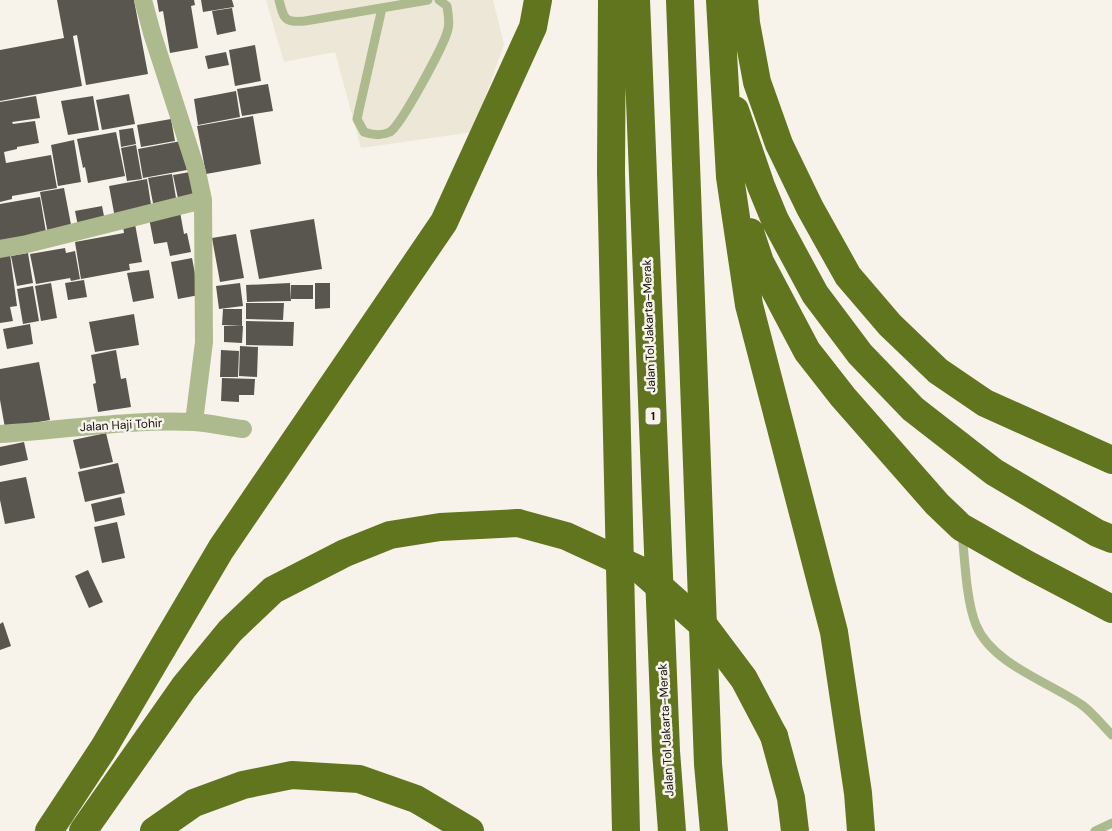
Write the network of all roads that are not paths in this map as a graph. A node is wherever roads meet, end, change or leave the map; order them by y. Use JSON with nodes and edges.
{"nodes":[{"id":1,"x":143,"y":0,"type":"edge"},
{"id":2,"x":279,"y":0,"type":"edge"},
{"id":3,"x":428,"y":0,"type":"edge"},
{"id":4,"x":438,"y":0,"type":"edge"},
{"id":5,"x":538,"y":0,"type":"edge"},
{"id":6,"x":612,"y":0,"type":"edge"},
{"id":7,"x":636,"y":0,"type":"edge"},
{"id":8,"x":680,"y":0,"type":"edge"},
{"id":9,"x":720,"y":0,"type":"edge"},
{"id":10,"x":744,"y":0,"type":"edge"},
{"id":11,"x":382,"y":8,"type":"junction"},
{"id":12,"x":723,"y":60,"type":"junction"},
{"id":13,"x":730,"y":177,"type":"junction"},
{"id":14,"x":204,"y":200,"type":"junction"},
{"id":15,"x":0,"y":249,"type":"edge"},
{"id":16,"x":194,"y":422,"type":"junction"},
{"id":17,"x":243,"y":429,"type":"dead end"},
{"id":18,"x":0,"y":434,"type":"edge"},
{"id":19,"x":1112,"y":460,"type":"edge"},
{"id":20,"x":961,"y":527,"type":"junction"},
{"id":21,"x":1112,"y":539,"type":"edge"},
{"id":22,"x":1112,"y":609,"type":"edge"},
{"id":23,"x":1112,"y":735,"type":"edge"},
{"id":24,"x":1112,"y":823,"type":"edge"},
{"id":25,"x":49,"y":831,"type":"edge"},
{"id":26,"x":83,"y":831,"type":"edge"},
{"id":27,"x":154,"y":831,"type":"edge"},
{"id":28,"x":470,"y":831,"type":"edge"},
{"id":29,"x":626,"y":831,"type":"edge"},
{"id":30,"x":672,"y":831,"type":"edge"},
{"id":31,"x":714,"y":831,"type":"edge"},
{"id":32,"x":795,"y":831,"type":"edge"},
{"id":33,"x":861,"y":831,"type":"edge"},
{"id":34,"x":1095,"y":831,"type":"edge"}],
"edges":[{"from":1,"to":14,"type":"street"},
{"from":2,"to":11,"type":"lane"},
{"from":3,"to":11,"type":"lane"},
{"from":4,"to":11,"type":"lane"},
{"from":5,"to":25,"type":"highway"},
{"from":6,"to":29,"type":"highway"},
{"from":7,"to":30,"type":"highway","name":"Jalan Tol Jakarta–Merak","number":"1"},
{"from":8,"to":31,"type":"highway"},
{"from":9,"to":12,"type":"highway"},
{"from":10,"to":19,"type":"highway"},
{"from":12,"to":13,"type":"highway"},
{"from":12,"to":21,"type":"highway"},
{"from":13,"to":20,"type":"highway"},
{"from":13,"to":33,"type":"highway"},
{"from":14,"to":15,"type":"street"},
{"from":14,"to":16,"type":"street"},
{"from":16,"to":17,"type":"street","name":"Jalan Haji Tohir"},
{"from":16,"to":18,"type":"street","name":"Jalan Haji Tohir"},
{"from":20,"to":22,"type":"highway"},
{"from":20,"to":23,"type":"lane"},
{"from":24,"to":34,"type":"lane"},
{"from":26,"to":32,"type":"highway","bridge":true},
{"from":27,"to":28,"type":"highway"}]}
